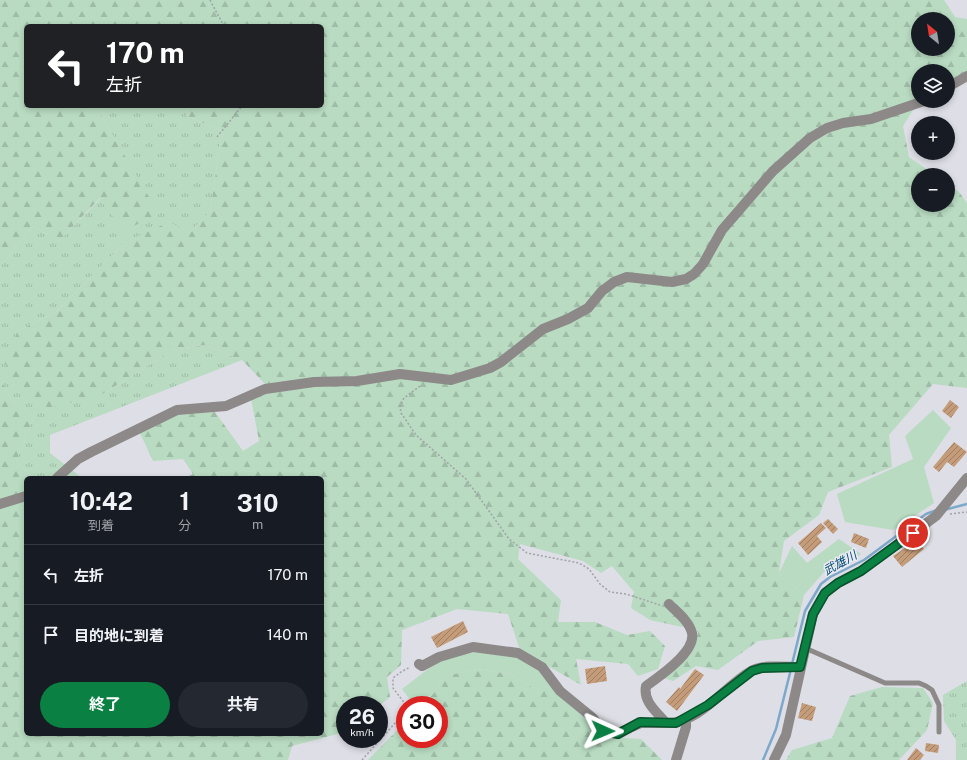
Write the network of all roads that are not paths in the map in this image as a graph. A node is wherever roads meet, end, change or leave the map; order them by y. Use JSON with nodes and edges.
{"nodes":[{"id":1,"x":967,"y":76,"type":"edge"},
{"id":2,"x":955,"y":83,"type":"edge"},
{"id":3,"x":911,"y":106,"type":"edge"},
{"id":4,"x":59,"y":476,"type":"edge"},
{"id":5,"x":967,"y":478,"type":"edge"},
{"id":6,"x":24,"y":497,"type":"edge"},
{"id":7,"x":0,"y":504,"type":"edge"},
{"id":8,"x":669,"y":604,"type":"road end"},
{"id":9,"x":805,"y":648,"type":"junction"},
{"id":10,"x":419,"y":664,"type":"road end"},
{"id":11,"x":800,"y":667,"type":"junction"},
{"id":12,"x":686,"y":719,"type":"junction"},
{"id":13,"x":666,"y":723,"type":"junction"},
{"id":14,"x":939,"y":732,"type":"dead end"},
{"id":15,"x":676,"y":760,"type":"edge"},
{"id":16,"x":774,"y":760,"type":"edge"}],
"edges":[{"from":1,"to":2,"type":"street"},
{"from":3,"to":4,"type":"street"},
{"from":5,"to":9,"type":"street"},
{"from":6,"to":7,"type":"street"},
{"from":8,"to":13,"type":"street"},
{"from":9,"to":11,"type":"street"},
{"from":9,"to":14,"type":"lane"},
{"from":10,"to":13,"type":"street"},
{"from":11,"to":12,"type":"street"},
{"from":11,"to":16,"type":"street"},
{"from":12,"to":13,"type":"street"},
{"from":12,"to":15,"type":"street"}]}
